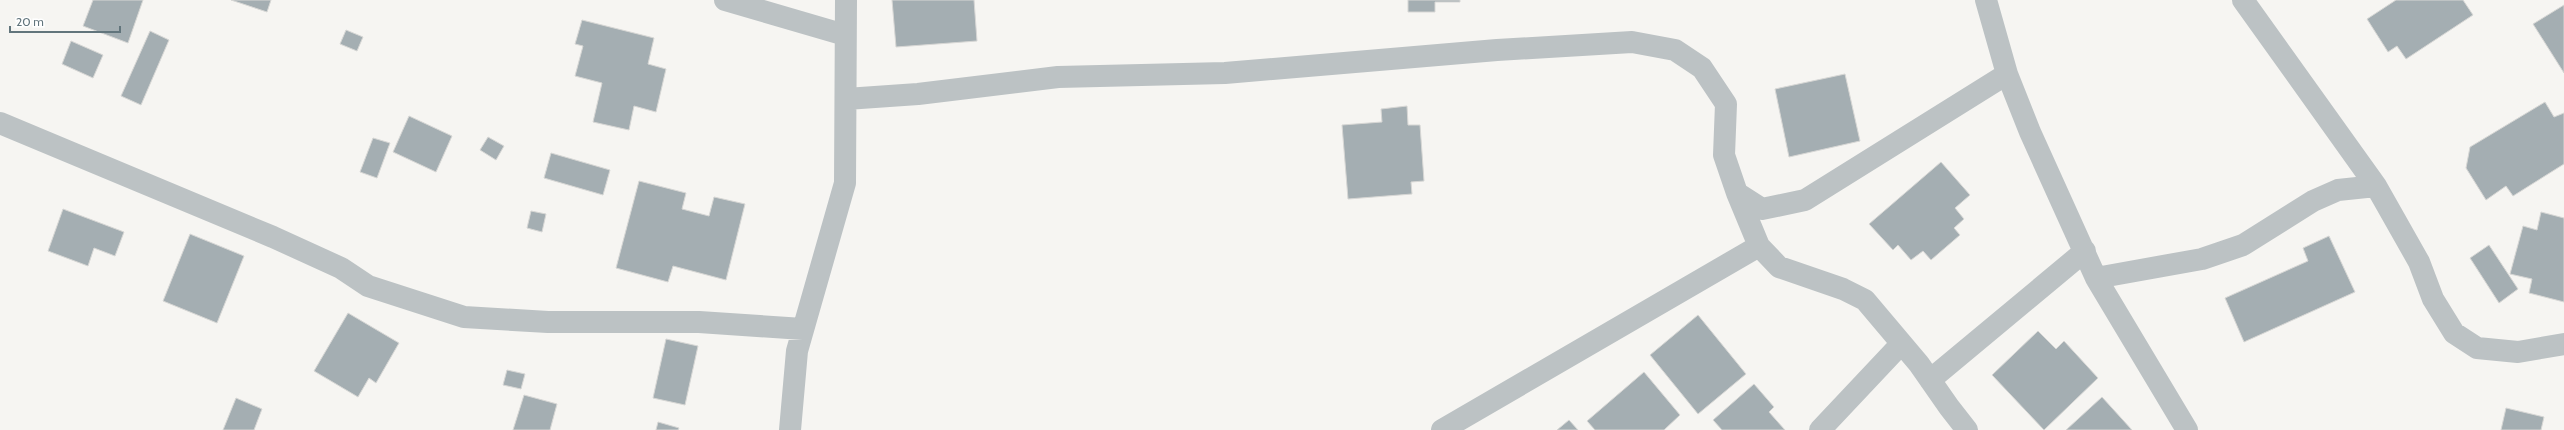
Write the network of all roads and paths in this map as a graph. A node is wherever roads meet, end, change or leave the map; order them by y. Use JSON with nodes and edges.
{"nodes":[{"id":1,"x":725,"y":0,"type":"edge"},
{"id":2,"x":846,"y":0,"type":"edge"},
{"id":3,"x":1987,"y":0,"type":"edge"},
{"id":4,"x":2243,"y":0,"type":"edge"},
{"id":5,"x":845,"y":35,"type":"junction"},
{"id":6,"x":2007,"y":74,"type":"junction"},
{"id":7,"x":846,"y":99,"type":"junction"},
{"id":8,"x":0,"y":123,"type":"edge"},
{"id":9,"x":2376,"y":186,"type":"junction"},
{"id":10,"x":1737,"y":193,"type":"junction"},
{"id":11,"x":1759,"y":246,"type":"junction"},
{"id":12,"x":2085,"y":251,"type":"junction"},
{"id":13,"x":2096,"y":278,"type":"junction"},
{"id":14,"x":803,"y":329,"type":"junction"},
{"id":15,"x":1901,"y":344,"type":"junction"},
{"id":16,"x":2564,"y":344,"type":"edge"},
{"id":17,"x":1930,"y":380,"type":"junction"},
{"id":18,"x":790,"y":430,"type":"edge"},
{"id":19,"x":1442,"y":430,"type":"edge"},
{"id":20,"x":1820,"y":430,"type":"edge"},
{"id":21,"x":1967,"y":430,"type":"edge"},
{"id":22,"x":2187,"y":430,"type":"edge"}],
"edges":[{"from":1,"to":5,"type":"street"},
{"from":2,"to":5,"type":"street"},
{"from":3,"to":6,"type":"street"},
{"from":4,"to":9,"type":"street"},
{"from":5,"to":7,"type":"street"},
{"from":6,"to":10,"type":"street"},
{"from":6,"to":12,"type":"street"},
{"from":7,"to":10,"type":"street"},
{"from":7,"to":14,"type":"street"},
{"from":8,"to":14,"type":"street"},
{"from":9,"to":13,"type":"street"},
{"from":9,"to":16,"type":"street"},
{"from":10,"to":11,"type":"street"},
{"from":11,"to":15,"type":"street"},
{"from":11,"to":19,"type":"street"},
{"from":12,"to":13,"type":"street"},
{"from":12,"to":17,"type":"street"},
{"from":13,"to":22,"type":"street"},
{"from":14,"to":18,"type":"street"},
{"from":15,"to":17,"type":"street"},
{"from":15,"to":20,"type":"street"},
{"from":17,"to":21,"type":"street"}]}
